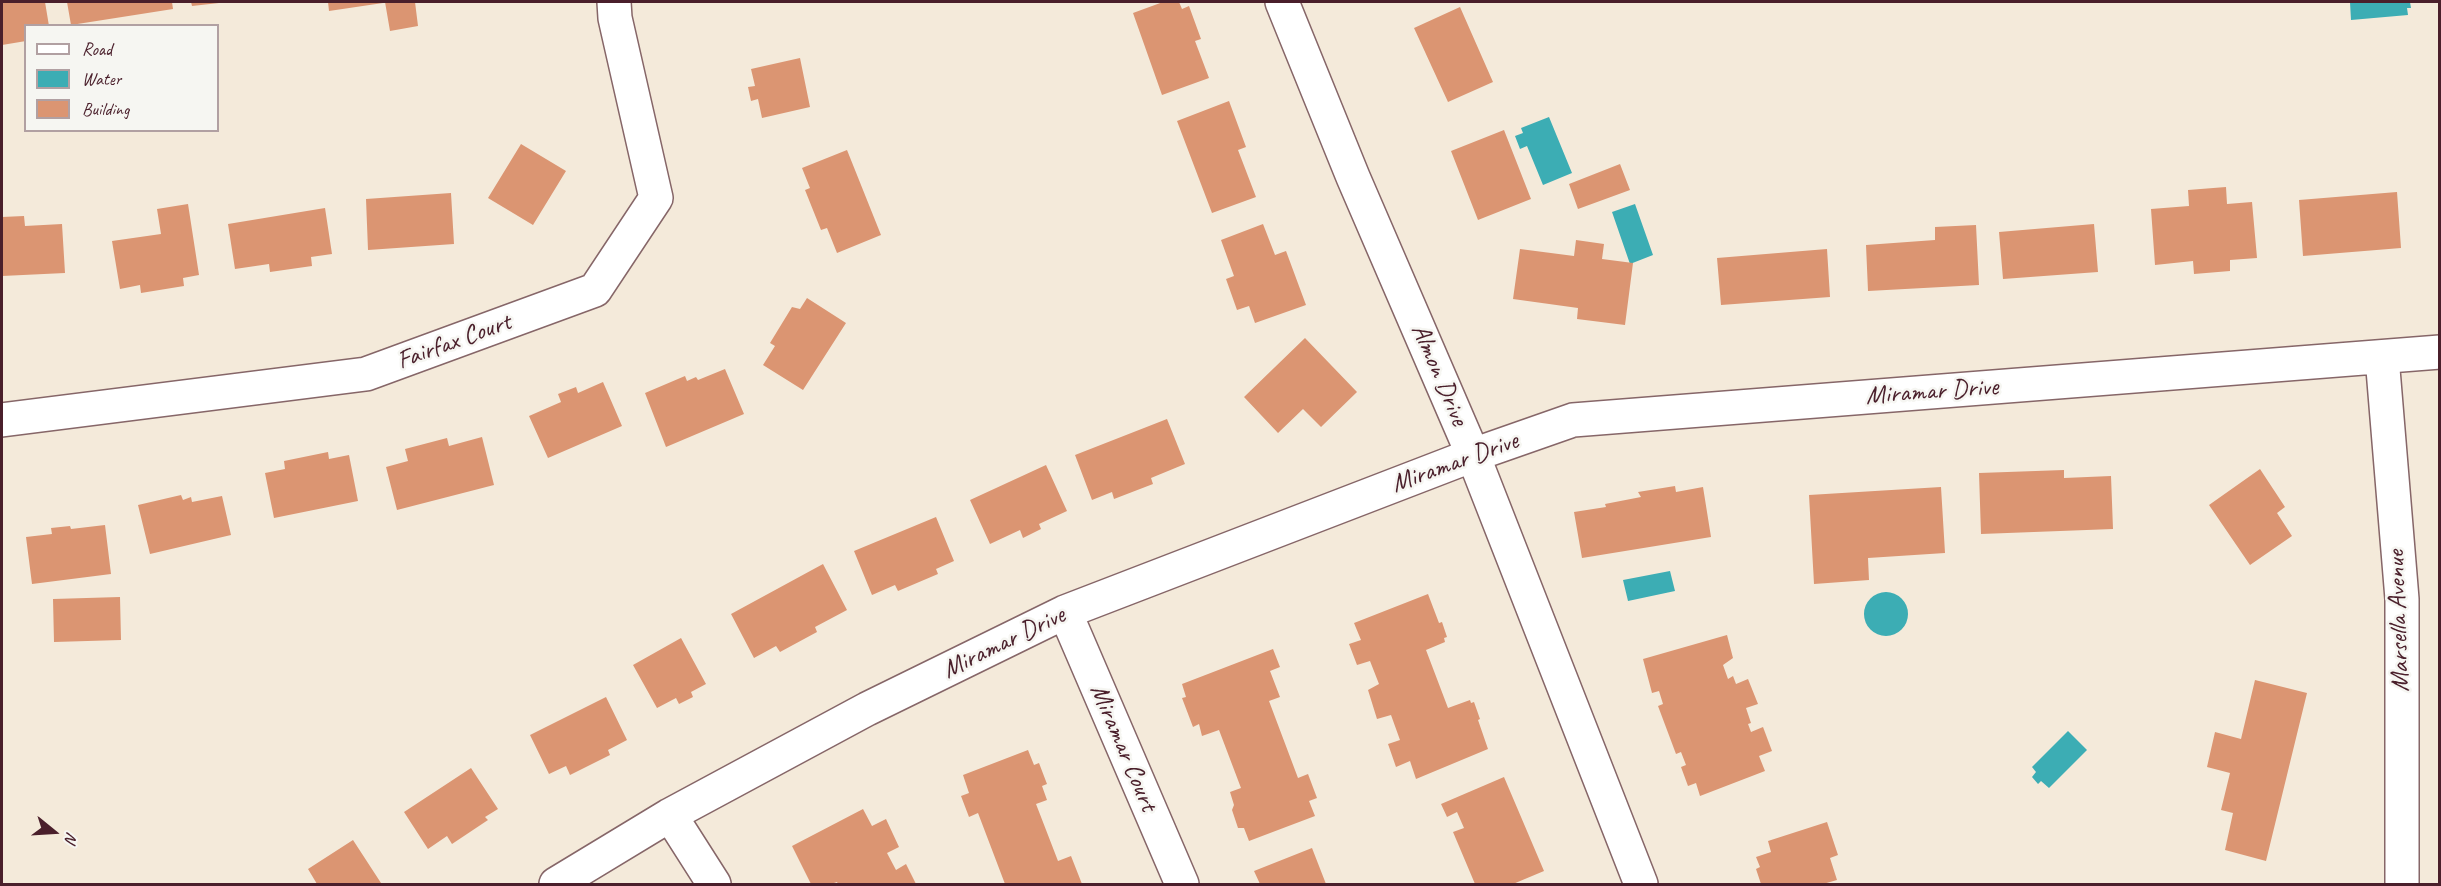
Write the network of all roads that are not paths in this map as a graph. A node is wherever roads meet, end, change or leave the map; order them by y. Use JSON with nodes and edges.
{"nodes":[{"id":1,"x":614,"y":2,"type":"edge"},
{"id":2,"x":1282,"y":2,"type":"edge"},
{"id":3,"x":2439,"y":352,"type":"edge"},
{"id":4,"x":2382,"y":357,"type":"junction"},
{"id":5,"x":2,"y":420,"type":"edge"},
{"id":6,"x":1473,"y":455,"type":"junction"},
{"id":7,"x":1065,"y":612,"type":"junction"},
{"id":8,"x":670,"y":815,"type":"junction"},
{"id":9,"x":556,"y":885,"type":"edge"},
{"id":10,"x":714,"y":885,"type":"edge"},
{"id":11,"x":1182,"y":885,"type":"edge"},
{"id":12,"x":1641,"y":885,"type":"edge"},
{"id":13,"x":2402,"y":885,"type":"edge"}],
"edges":[{"from":1,"to":5,"type":"street","name":"Fairfax Court"},
{"from":2,"to":6,"type":"street","name":"Almon Drive"},
{"from":3,"to":4,"type":"street","name":"Miramar Drive"},
{"from":4,"to":6,"type":"street","name":"Miramar Drive"},
{"from":4,"to":13,"type":"street","name":"Marsella Avenue"},
{"from":6,"to":7,"type":"street","name":"Miramar Drive"},
{"from":6,"to":12,"type":"street","name":"Almon Drive"},
{"from":7,"to":8,"type":"street","name":"Miramar Drive"},
{"from":7,"to":11,"type":"street","name":"Miramar Court"},
{"from":8,"to":9,"type":"street","name":"Miramar Drive"},
{"from":8,"to":10,"type":"street"}]}
